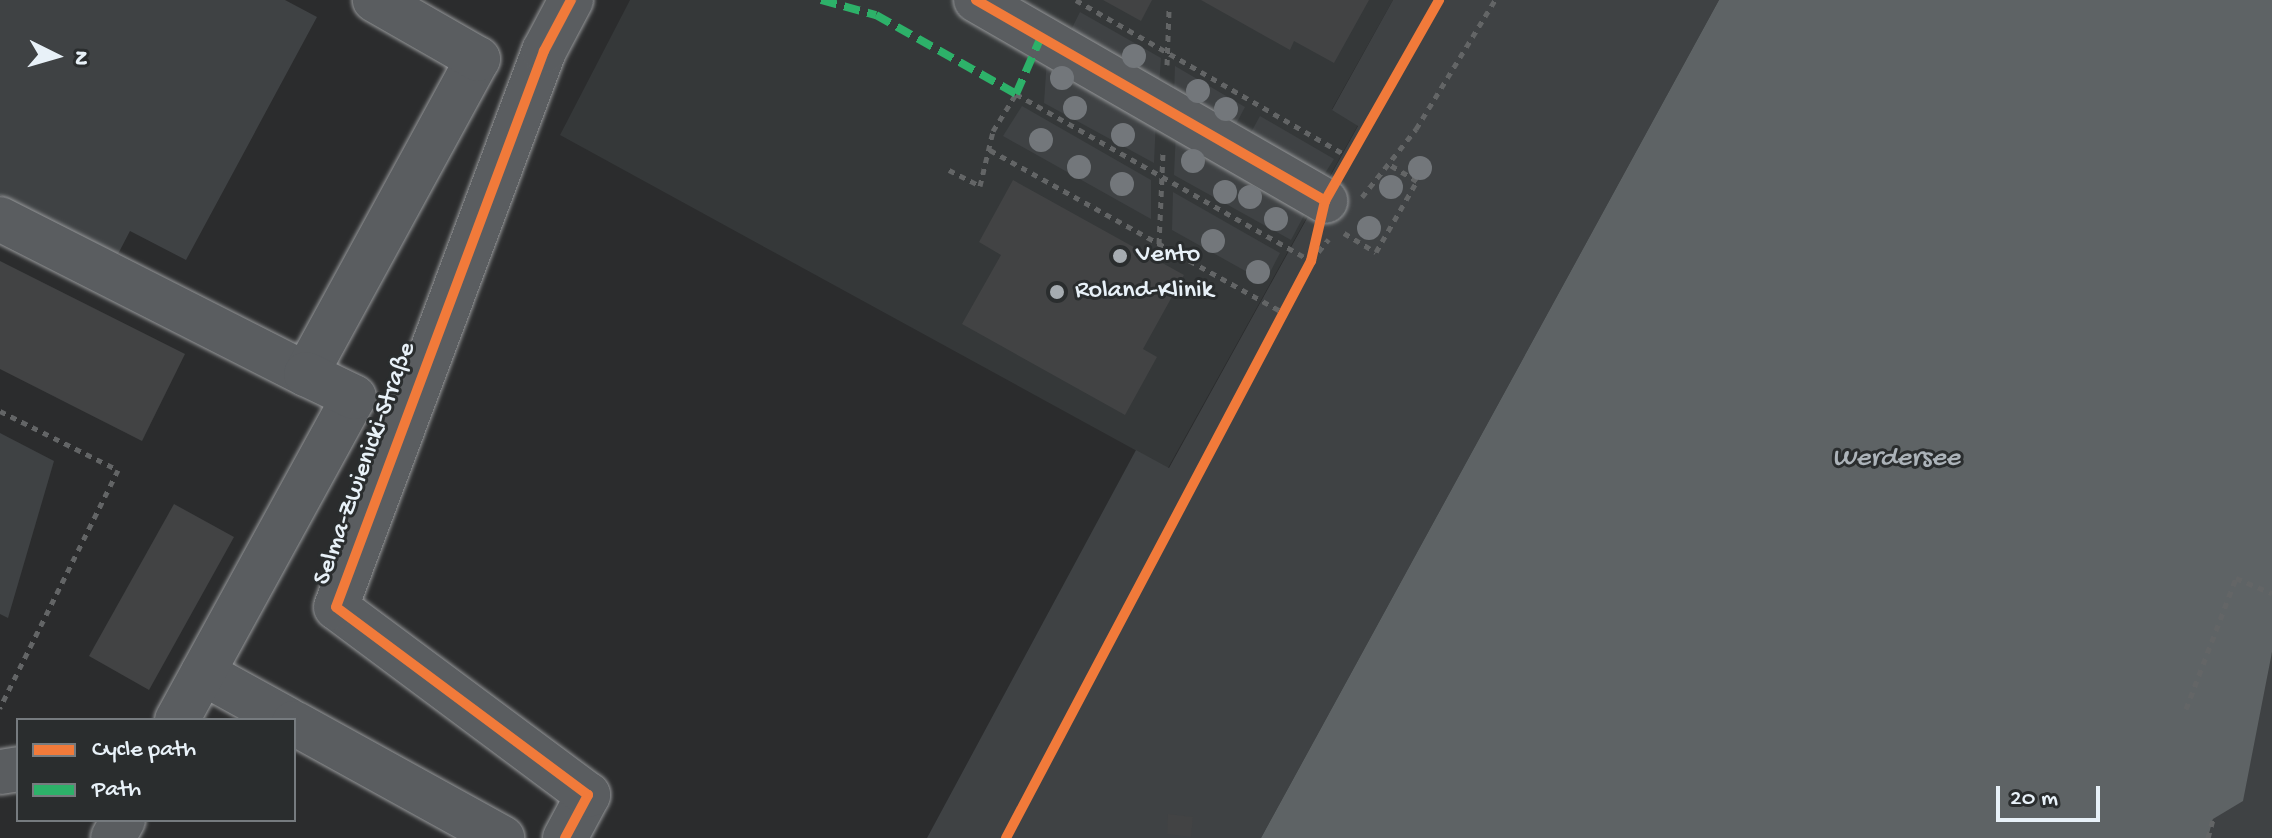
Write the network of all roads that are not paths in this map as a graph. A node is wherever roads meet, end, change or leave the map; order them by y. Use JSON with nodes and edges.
{"nodes":[{"id":1,"x":375,"y":0,"type":"edge"},
{"id":2,"x":571,"y":0,"type":"edge"},
{"id":3,"x":976,"y":0,"type":"edge"},
{"id":4,"x":1331,"y":215,"type":"road end"},
{"id":5,"x":0,"y":219,"type":"edge"},
{"id":6,"x":306,"y":374,"type":"junction"},
{"id":7,"x":203,"y":673,"type":"junction"},
{"id":8,"x":178,"y":718,"type":"edge"},
{"id":9,"x":284,"y":718,"type":"edge"},
{"id":10,"x":296,"y":724,"type":"edge"},
{"id":11,"x":502,"y":838,"type":"edge"},
{"id":12,"x":565,"y":838,"type":"edge"}],
"edges":[{"from":1,"to":6,"type":"street"},
{"from":2,"to":12,"type":"street","name":"Selma-Zwienicki-Straße"},
{"from":3,"to":4,"type":"street"},
{"from":5,"to":6,"type":"street"},
{"from":6,"to":7,"type":"street"},
{"from":7,"to":8,"type":"street"},
{"from":7,"to":9,"type":"street"},
{"from":10,"to":11,"type":"street"}]}
